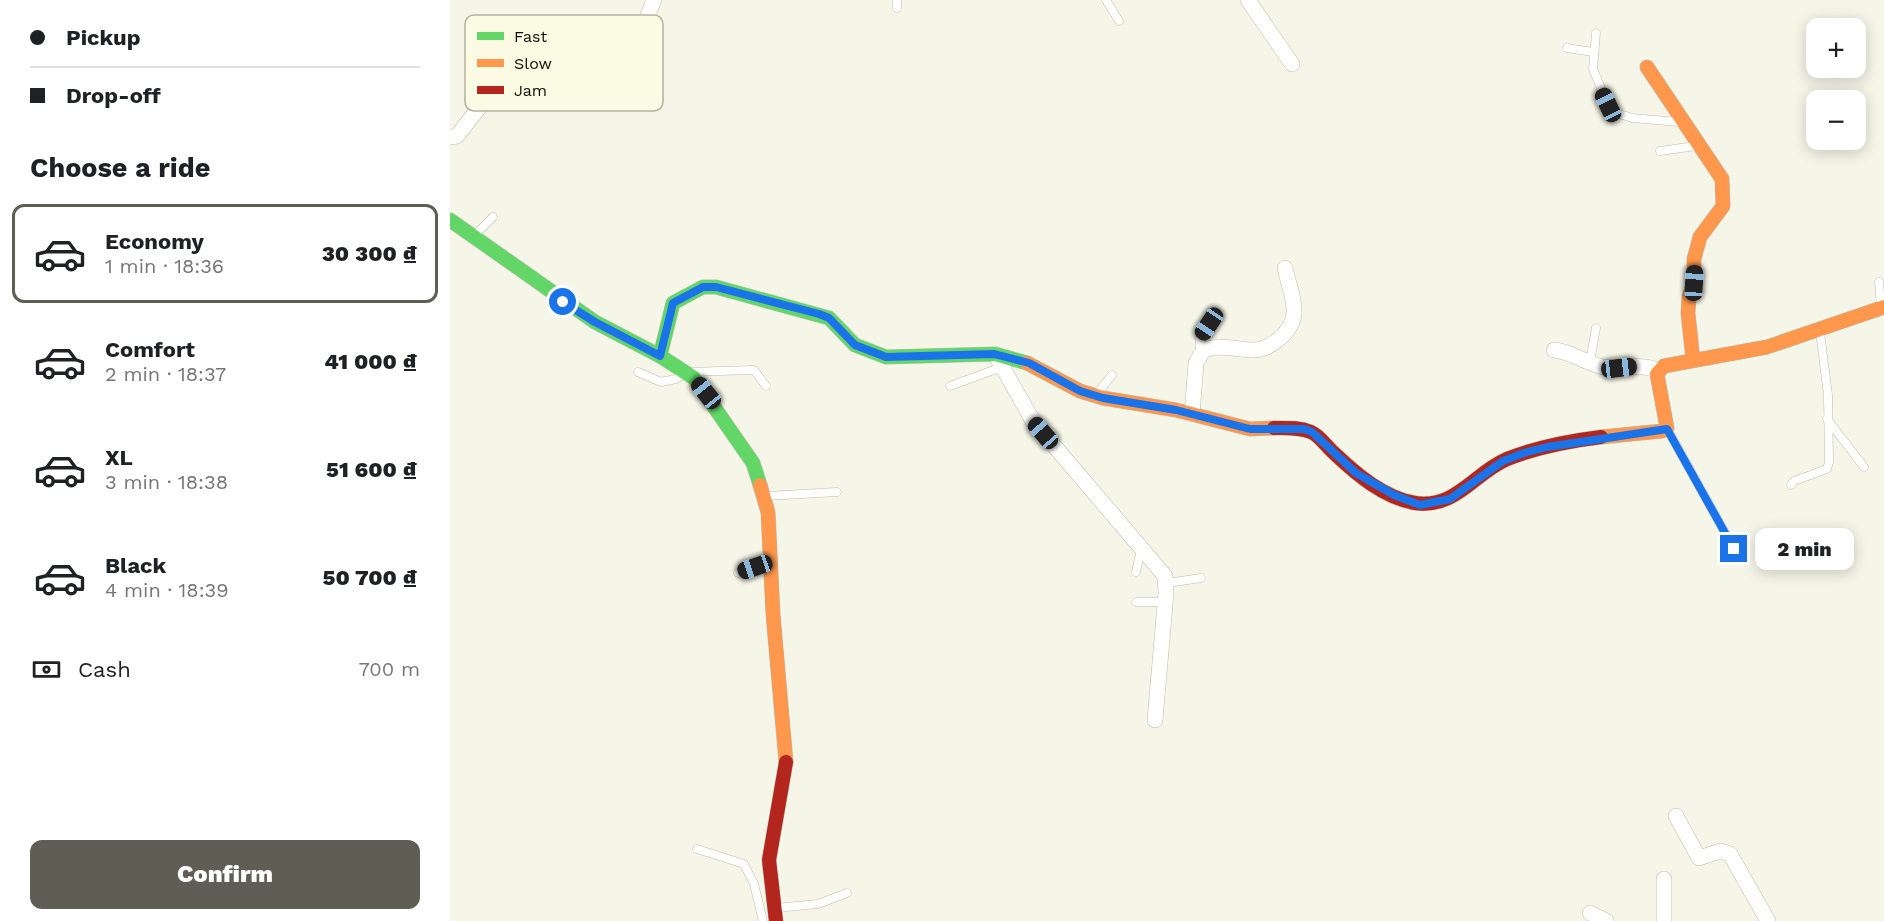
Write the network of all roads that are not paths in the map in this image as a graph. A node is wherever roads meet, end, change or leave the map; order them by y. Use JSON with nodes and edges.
{"nodes":[{"id":1,"x":654,"y":0,"type":"edge"},
{"id":2,"x":1106,"y":0,"type":"edge"},
{"id":3,"x":1248,"y":0,"type":"edge"},
{"id":4,"x":647,"y":15,"type":"edge"},
{"id":5,"x":1119,"y":21,"type":"dead end"},
{"id":6,"x":1596,"y":33,"type":"dead end"},
{"id":7,"x":1567,"y":48,"type":"dead end"},
{"id":8,"x":1593,"y":51,"type":"junction"},
{"id":9,"x":1292,"y":64,"type":"dead end"},
{"id":10,"x":1647,"y":67,"type":"dead end"},
{"id":11,"x":477,"y":111,"type":"edge"},
{"id":12,"x":1683,"y":123,"type":"junction"},
{"id":13,"x":450,"y":137,"type":"edge"},
{"id":14,"x":1698,"y":145,"type":"junction"},
{"id":15,"x":1660,"y":151,"type":"dead end"},
{"id":16,"x":493,"y":217,"type":"dead end"},
{"id":17,"x":453,"y":226,"type":"edge"},
{"id":18,"x":473,"y":237,"type":"junction"},
{"id":19,"x":1285,"y":268,"type":"dead end"},
{"id":20,"x":1879,"y":282,"type":"dead end"},
{"id":21,"x":1883,"y":308,"type":"edge"},
{"id":22,"x":1209,"y":324,"type":"dead end"},
{"id":23,"x":1596,"y":328,"type":"dead end"},
{"id":24,"x":1820,"y":331,"type":"junction"},
{"id":25,"x":1554,"y":350,"type":"dead end"},
{"id":26,"x":1200,"y":354,"type":"junction"},
{"id":27,"x":660,"y":356,"type":"junction"},
{"id":28,"x":1693,"y":360,"type":"junction"},
{"id":29,"x":998,"y":361,"type":"junction"},
{"id":30,"x":1590,"y":362,"type":"junction"},
{"id":31,"x":1659,"y":371,"type":"junction"},
{"id":32,"x":638,"y":372,"type":"dead end"},
{"id":33,"x":686,"y":372,"type":"junction"},
{"id":34,"x":1112,"y":375,"type":"dead end"},
{"id":35,"x":950,"y":386,"type":"dead end"},
{"id":36,"x":766,"y":387,"type":"dead end"},
{"id":37,"x":1095,"y":396,"type":"junction"},
{"id":38,"x":1192,"y":414,"type":"junction"},
{"id":39,"x":1827,"y":419,"type":"junction"},
{"id":40,"x":1667,"y":429,"type":"junction"},
{"id":41,"x":1864,"y":467,"type":"dead end"},
{"id":42,"x":1791,"y":485,"type":"dead end"},
{"id":43,"x":837,"y":492,"type":"dead end"},
{"id":44,"x":764,"y":496,"type":"junction"},
{"id":45,"x":1141,"y":547,"type":"junction"},
{"id":46,"x":1734,"y":549,"type":"dead end"},
{"id":47,"x":771,"y":562,"type":"junction"},
{"id":48,"x":1136,"y":572,"type":"dead end"},
{"id":49,"x":738,"y":573,"type":"dead end"},
{"id":50,"x":1201,"y":578,"type":"dead end"},
{"id":51,"x":1167,"y":583,"type":"junction"},
{"id":52,"x":1136,"y":602,"type":"dead end"},
{"id":53,"x":1165,"y":602,"type":"junction"},
{"id":54,"x":1155,"y":720,"type":"dead end"},
{"id":55,"x":1676,"y":816,"type":"dead end"},
{"id":56,"x":697,"y":849,"type":"dead end"},
{"id":57,"x":1664,"y":879,"type":"dead end"},
{"id":58,"x":847,"y":893,"type":"dead end"},
{"id":59,"x":1590,"y":913,"type":"dead end"},
{"id":60,"x":775,"y":915,"type":"edge"},
{"id":61,"x":763,"y":921,"type":"edge"},
{"id":62,"x":1606,"y":921,"type":"edge"},
{"id":63,"x":1664,"y":921,"type":"edge"},
{"id":64,"x":1768,"y":921,"type":"edge"}],
"edges":[{"from":1,"to":4,"type":"street"},
{"from":2,"to":5,"type":"lane"},
{"from":3,"to":9,"type":"street"},
{"from":6,"to":8,"type":"lane"},
{"from":7,"to":8,"type":"lane"},
{"from":8,"to":12,"type":"lane"},
{"from":10,"to":12,"type":"street"},
{"from":11,"to":13,"type":"street"},
{"from":12,"to":14,"type":"street"},
{"from":14,"to":15,"type":"lane"},
{"from":14,"to":28,"type":"street"},
{"from":16,"to":18,"type":"lane"},
{"from":17,"to":18,"type":"street"},
{"from":18,"to":27,"type":"street"},
{"from":19,"to":26,"type":"street"},
{"from":20,"to":21,"type":"lane"},
{"from":21,"to":24,"type":"street"},
{"from":22,"to":26,"type":"lane"},
{"from":23,"to":30,"type":"lane"},
{"from":24,"to":28,"type":"street"},
{"from":24,"to":39,"type":"lane"},
{"from":25,"to":30,"type":"street"},
{"from":26,"to":38,"type":"street"},
{"from":27,"to":29,"type":"street"},
{"from":27,"to":33,"type":"street"},
{"from":28,"to":31,"type":"street"},
{"from":29,"to":35,"type":"lane"},
{"from":29,"to":37,"type":"street"},
{"from":29,"to":45,"type":"street"},
{"from":30,"to":31,"type":"street"},
{"from":31,"to":40,"type":"street"},
{"from":32,"to":33,"type":"lane"},
{"from":33,"to":36,"type":"lane"},
{"from":33,"to":44,"type":"street"},
{"from":34,"to":37,"type":"lane"},
{"from":37,"to":38,"type":"street"},
{"from":38,"to":40,"type":"street"},
{"from":39,"to":41,"type":"lane"},
{"from":39,"to":42,"type":"lane"},
{"from":40,"to":46,"type":"lane"},
{"from":43,"to":44,"type":"lane"},
{"from":44,"to":47,"type":"street"},
{"from":45,"to":48,"type":"lane"},
{"from":45,"to":51,"type":"street"},
{"from":47,"to":49,"type":"lane"},
{"from":47,"to":60,"type":"street"},
{"from":50,"to":51,"type":"lane"},
{"from":51,"to":53,"type":"street"},
{"from":52,"to":53,"type":"lane"},
{"from":53,"to":54,"type":"street"},
{"from":55,"to":64,"type":"street"},
{"from":56,"to":61,"type":"lane"},
{"from":57,"to":63,"type":"street"},
{"from":58,"to":60,"type":"lane"},
{"from":59,"to":62,"type":"street"}]}
